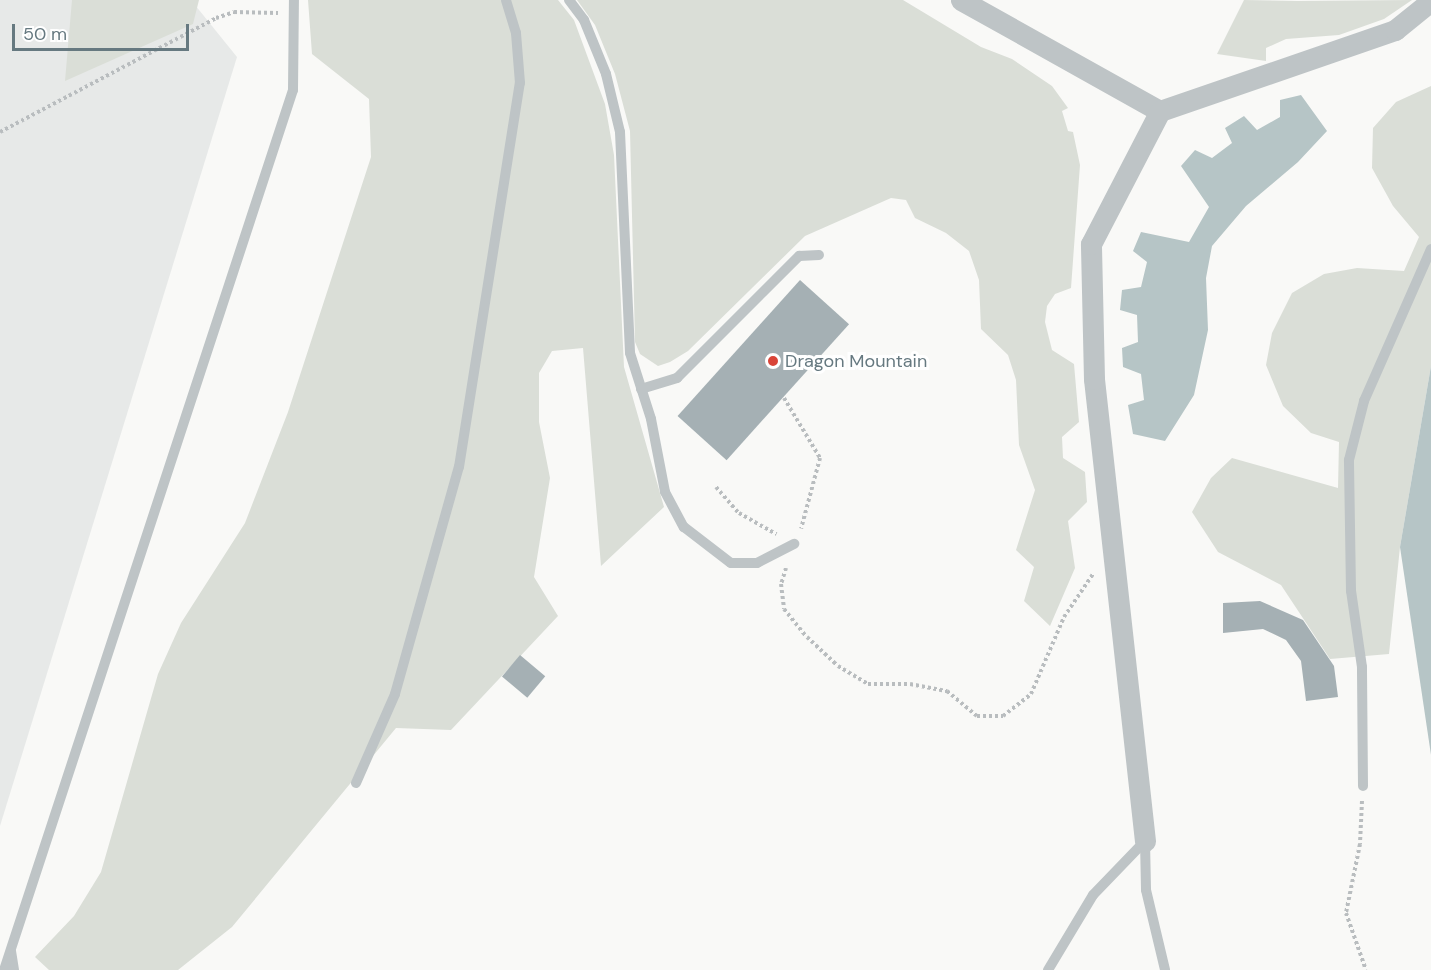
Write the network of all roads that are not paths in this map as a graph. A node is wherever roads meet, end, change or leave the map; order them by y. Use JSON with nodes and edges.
{"nodes":[{"id":1,"x":294,"y":0,"type":"edge"},
{"id":2,"x":506,"y":0,"type":"edge"},
{"id":3,"x":568,"y":0,"type":"edge"},
{"id":4,"x":961,"y":0,"type":"edge"},
{"id":5,"x":1431,"y":1,"type":"edge"},
{"id":6,"x":1160,"y":111,"type":"junction"},
{"id":7,"x":1431,"y":249,"type":"edge"},
{"id":8,"x":819,"y":255,"type":"dead end"},
{"id":9,"x":641,"y":389,"type":"junction"},
{"id":10,"x":794,"y":544,"type":"road end"},
{"id":11,"x":356,"y":783,"type":"dead end"},
{"id":12,"x":1362,"y":786,"type":"road end"},
{"id":13,"x":1145,"y":841,"type":"junction"},
{"id":14,"x":11,"y":948,"type":"junction"},
{"id":15,"x":4,"y":970,"type":"edge"},
{"id":16,"x":14,"y":970,"type":"edge"},
{"id":17,"x":1048,"y":970,"type":"edge"},
{"id":18,"x":1165,"y":970,"type":"edge"}],
"edges":[{"from":1,"to":14,"type":"lane"},
{"from":2,"to":11,"type":"lane"},
{"from":3,"to":9,"type":"lane"},
{"from":4,"to":6,"type":"street"},
{"from":5,"to":6,"type":"street"},
{"from":6,"to":13,"type":"street"},
{"from":7,"to":12,"type":"lane"},
{"from":8,"to":9,"type":"lane"},
{"from":9,"to":10,"type":"lane"},
{"from":13,"to":17,"type":"lane"},
{"from":13,"to":18,"type":"lane"},
{"from":14,"to":15,"type":"lane"},
{"from":14,"to":16,"type":"lane"}]}
